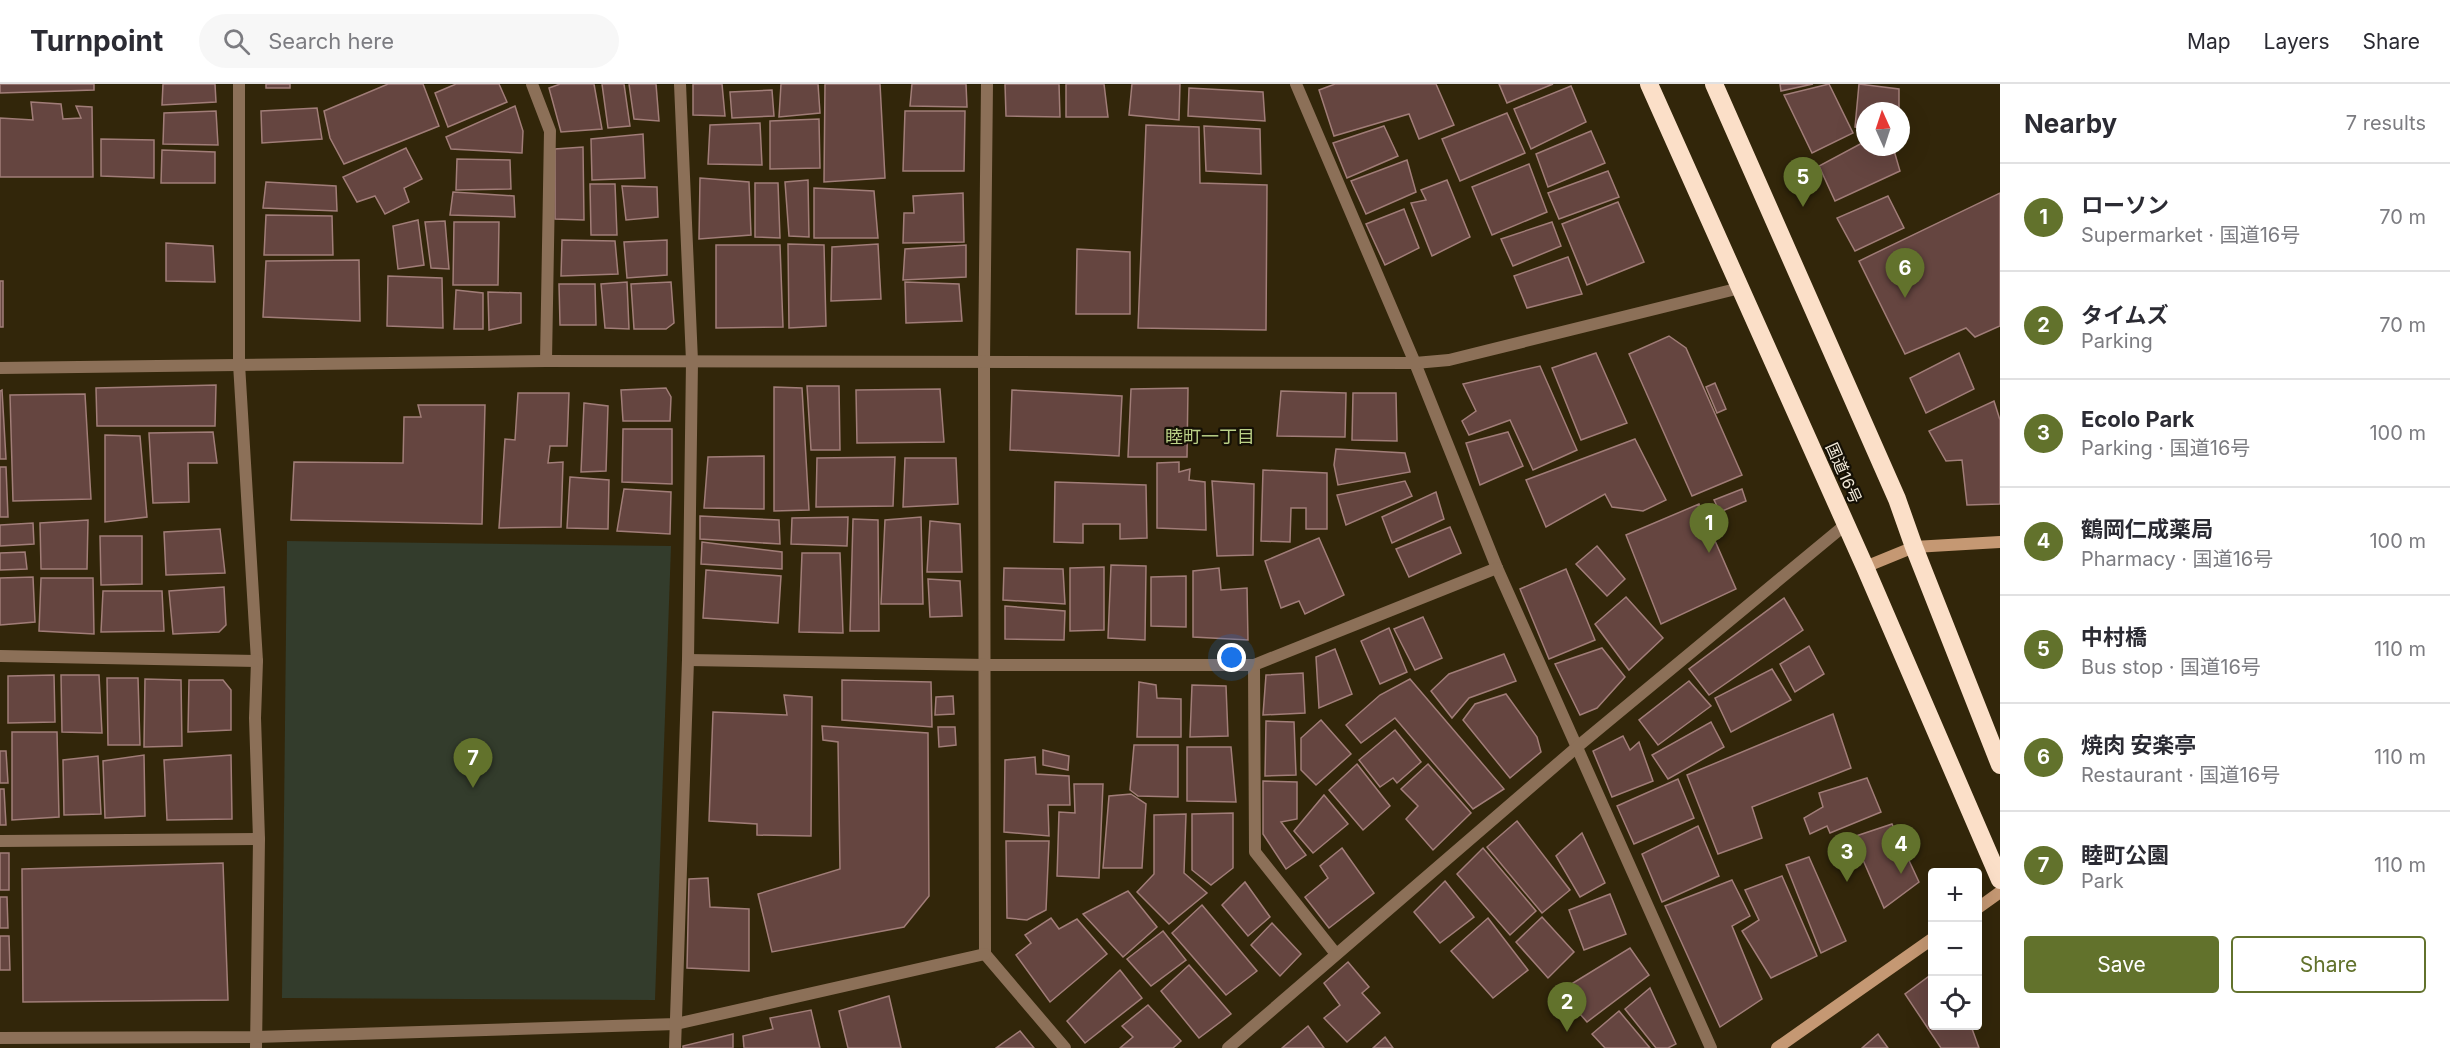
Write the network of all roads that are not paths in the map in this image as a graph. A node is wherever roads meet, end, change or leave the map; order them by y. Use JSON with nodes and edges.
{"nodes":[{"id":1,"x":239,"y":84,"type":"edge"},
{"id":2,"x":532,"y":84,"type":"edge"},
{"id":3,"x":680,"y":84,"type":"edge"},
{"id":4,"x":987,"y":84,"type":"edge"},
{"id":5,"x":1296,"y":84,"type":"edge"},
{"id":6,"x":1649,"y":84,"type":"edge"},
{"id":7,"x":1714,"y":84,"type":"edge"},
{"id":8,"x":1740,"y":288,"type":"junction"},
{"id":9,"x":546,"y":361,"type":"junction"},
{"id":10,"x":692,"y":361,"type":"junction"},
{"id":11,"x":984,"y":362,"type":"junction"},
{"id":12,"x":1415,"y":363,"type":"junction"},
{"id":13,"x":239,"y":364,"type":"junction"},
{"id":14,"x":0,"y":368,"type":"edge"},
{"id":15,"x":1845,"y":525,"type":"junction"},
{"id":16,"x":2000,"y":542,"type":"edge"},
{"id":17,"x":1914,"y":547,"type":"junction"},
{"id":18,"x":1865,"y":567,"type":"junction"},
{"id":19,"x":1497,"y":568,"type":"junction"},
{"id":20,"x":0,"y":656,"type":"edge"},
{"id":21,"x":688,"y":660,"type":"junction"},
{"id":22,"x":257,"y":661,"type":"junction"},
{"id":23,"x":1254,"y":665,"type":"junction"},
{"id":24,"x":986,"y":666,"type":"junction"},
{"id":25,"x":1577,"y":747,"type":"junction"},
{"id":26,"x":2000,"y":765,"type":"edge"},
{"id":27,"x":259,"y":839,"type":"junction"},
{"id":28,"x":0,"y":841,"type":"edge"},
{"id":29,"x":2000,"y":880,"type":"edge"},
{"id":30,"x":2000,"y":892,"type":"edge"},
{"id":31,"x":1982,"y":905,"type":"edge"},
{"id":32,"x":1928,"y":942,"type":"edge"},
{"id":33,"x":985,"y":954,"type":"junction"},
{"id":34,"x":1336,"y":954,"type":"junction"},
{"id":35,"x":676,"y":1024,"type":"junction"},
{"id":36,"x":0,"y":1038,"type":"edge"},
{"id":37,"x":256,"y":1043,"type":"edge"},
{"id":38,"x":675,"y":1048,"type":"edge"},
{"id":39,"x":1065,"y":1048,"type":"edge"},
{"id":40,"x":1228,"y":1048,"type":"edge"},
{"id":41,"x":1711,"y":1048,"type":"edge"},
{"id":42,"x":1777,"y":1048,"type":"edge"}],
"edges":[{"from":1,"to":13,"type":"street"},
{"from":2,"to":9,"type":"street"},
{"from":3,"to":10,"type":"street"},
{"from":4,"to":11,"type":"street"},
{"from":5,"to":12,"type":"street"},
{"from":6,"to":8,"type":"highway","name":"国道16号"},
{"from":7,"to":17,"type":"highway"},
{"from":8,"to":12,"type":"street"},
{"from":8,"to":15,"type":"highway","name":"国道16号"},
{"from":9,"to":10,"type":"street"},
{"from":9,"to":13,"type":"street"},
{"from":10,"to":11,"type":"street"},
{"from":10,"to":21,"type":"street"},
{"from":11,"to":12,"type":"street"},
{"from":11,"to":24,"type":"street"},
{"from":12,"to":19,"type":"street"},
{"from":13,"to":14,"type":"street"},
{"from":13,"to":22,"type":"street"},
{"from":15,"to":18,"type":"highway","name":"国道16号"},
{"from":15,"to":25,"type":"street"},
{"from":16,"to":17,"type":"street"},
{"from":17,"to":18,"type":"street"},
{"from":17,"to":26,"type":"highway"},
{"from":18,"to":29,"type":"highway","name":"国道16号"},
{"from":19,"to":23,"type":"street"},
{"from":19,"to":25,"type":"street"},
{"from":20,"to":22,"type":"street"},
{"from":21,"to":24,"type":"street"},
{"from":21,"to":35,"type":"street"},
{"from":22,"to":27,"type":"street"},
{"from":23,"to":24,"type":"street"},
{"from":23,"to":34,"type":"street"},
{"from":24,"to":33,"type":"street"},
{"from":25,"to":34,"type":"street"},
{"from":25,"to":41,"type":"street"},
{"from":27,"to":28,"type":"street"},
{"from":27,"to":37,"type":"street"},
{"from":30,"to":31,"type":"street"},
{"from":32,"to":42,"type":"street"},
{"from":33,"to":35,"type":"street"},
{"from":33,"to":39,"type":"street"},
{"from":34,"to":40,"type":"street"},
{"from":35,"to":37,"type":"street"},
{"from":35,"to":38,"type":"street"},
{"from":36,"to":37,"type":"street"}]}
